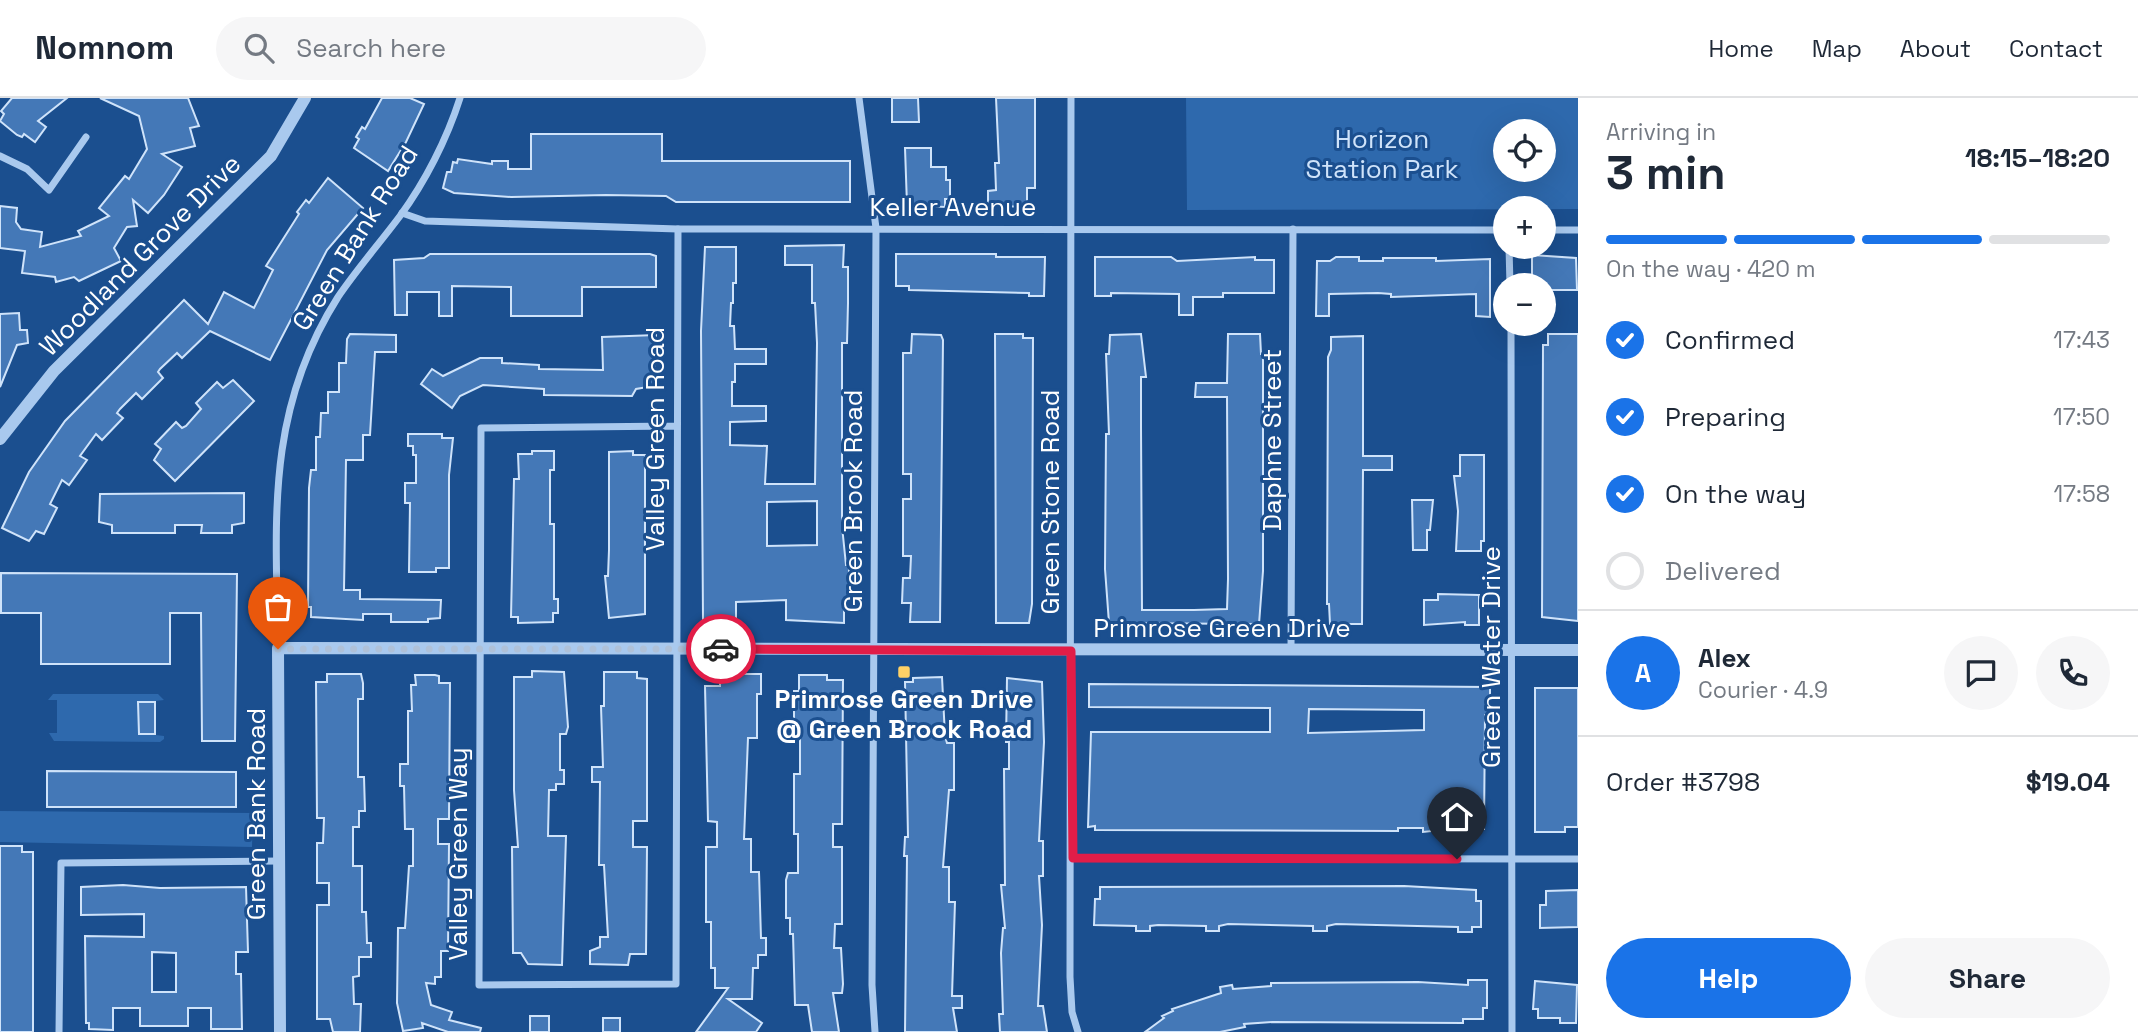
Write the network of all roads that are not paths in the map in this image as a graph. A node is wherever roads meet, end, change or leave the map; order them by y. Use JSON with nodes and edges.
{"nodes":[{"id":1,"x":305,"y":98,"type":"edge"},
{"id":2,"x":460,"y":98,"type":"edge"},
{"id":3,"x":859,"y":98,"type":"edge"},
{"id":4,"x":1071,"y":98,"type":"edge"},
{"id":5,"x":86,"y":136,"type":"dead end"},
{"id":6,"x":0,"y":156,"type":"edge"},
{"id":7,"x":402,"y":213,"type":"junction"},
{"id":8,"x":876,"y":228,"type":"junction"},
{"id":9,"x":678,"y":229,"type":"junction"},
{"id":10,"x":1070,"y":229,"type":"junction"},
{"id":11,"x":1293,"y":229,"type":"junction"},
{"id":12,"x":1493,"y":230,"type":"edge"},
{"id":13,"x":1556,"y":230,"type":"edge"},
{"id":14,"x":1578,"y":230,"type":"edge"},
{"id":15,"x":1511,"y":336,"type":"edge"},
{"id":16,"x":676,"y":426,"type":"junction"},
{"id":17,"x":0,"y":439,"type":"edge"},
{"id":18,"x":278,"y":649,"type":"junction"},
{"id":19,"x":480,"y":649,"type":"junction"},
{"id":20,"x":676,"y":649,"type":"junction"},
{"id":21,"x":874,"y":650,"type":"junction"},
{"id":22,"x":1292,"y":650,"type":"junction"},
{"id":23,"x":1512,"y":650,"type":"junction"},
{"id":24,"x":1578,"y":650,"type":"edge"},
{"id":25,"x":1071,"y":651,"type":"junction"},
{"id":26,"x":1073,"y":858,"type":"junction"},
{"id":27,"x":1511,"y":859,"type":"junction"},
{"id":28,"x":1578,"y":859,"type":"edge"},
{"id":29,"x":279,"y":861,"type":"junction"},
{"id":30,"x":59,"y":1032,"type":"edge"},
{"id":31,"x":280,"y":1032,"type":"edge"},
{"id":32,"x":875,"y":1032,"type":"edge"},
{"id":33,"x":1078,"y":1032,"type":"edge"},
{"id":34,"x":1512,"y":1032,"type":"edge"}],
"edges":[{"from":1,"to":17,"type":"street","name":"Woodland Grove Drive"},
{"from":2,"to":7,"type":"street","name":"Green Bank Road"},
{"from":3,"to":8,"type":"street","name":"Green Brook Road"},
{"from":4,"to":10,"type":"street","name":"Green Stone Road"},
{"from":5,"to":6,"type":"street"},
{"from":7,"to":9,"type":"street","name":"Keller Avenue"},
{"from":7,"to":18,"type":"street","name":"Green Bank Road"},
{"from":8,"to":9,"type":"street","name":"Keller Avenue"},
{"from":8,"to":10,"type":"street","name":"Keller Avenue"},
{"from":8,"to":21,"type":"street","name":"Green Brook Road"},
{"from":9,"to":16,"type":"street","name":"Valley Green Road"},
{"from":10,"to":11,"type":"street","name":"Keller Avenue"},
{"from":10,"to":25,"type":"street","name":"Green Stone Road"},
{"from":11,"to":12,"type":"street","name":"Keller Avenue"},
{"from":11,"to":22,"type":"street","name":"Daphne Street"},
{"from":13,"to":14,"type":"street"},
{"from":15,"to":23,"type":"street","name":"Green Water Drive"},
{"from":16,"to":19,"type":"street","name":"Valley Green Way"},
{"from":16,"to":20,"type":"street","name":"Valley Green Road"},
{"from":18,"to":19,"type":"street","name":"Primrose Green Drive"},
{"from":18,"to":29,"type":"street","name":"Green Bank Road"},
{"from":19,"to":20,"type":"street","name":"Primrose Green Drive"},
{"from":19,"to":20,"type":"street","name":"Valley Green Way"},
{"from":20,"to":21,"type":"street","name":"Primrose Green Drive"},
{"from":21,"to":25,"type":"street","name":"Primrose Green Drive"},
{"from":21,"to":32,"type":"street","name":"Green Brook Road"},
{"from":22,"to":23,"type":"street","name":"Primrose Green Drive"},
{"from":22,"to":25,"type":"street","name":"Primrose Green Drive"},
{"from":23,"to":24,"type":"street","name":"Primrose Green Drive"},
{"from":23,"to":27,"type":"street","name":"Green Water Drive"},
{"from":25,"to":26,"type":"street","name":"Green Stone Road"},
{"from":26,"to":27,"type":"street"},
{"from":26,"to":33,"type":"street","name":"Green Stone Road"},
{"from":27,"to":28,"type":"street"},
{"from":27,"to":34,"type":"street","name":"Green Water Drive"},
{"from":29,"to":30,"type":"street"},
{"from":29,"to":31,"type":"street","name":"Green Bank Road"}]}
